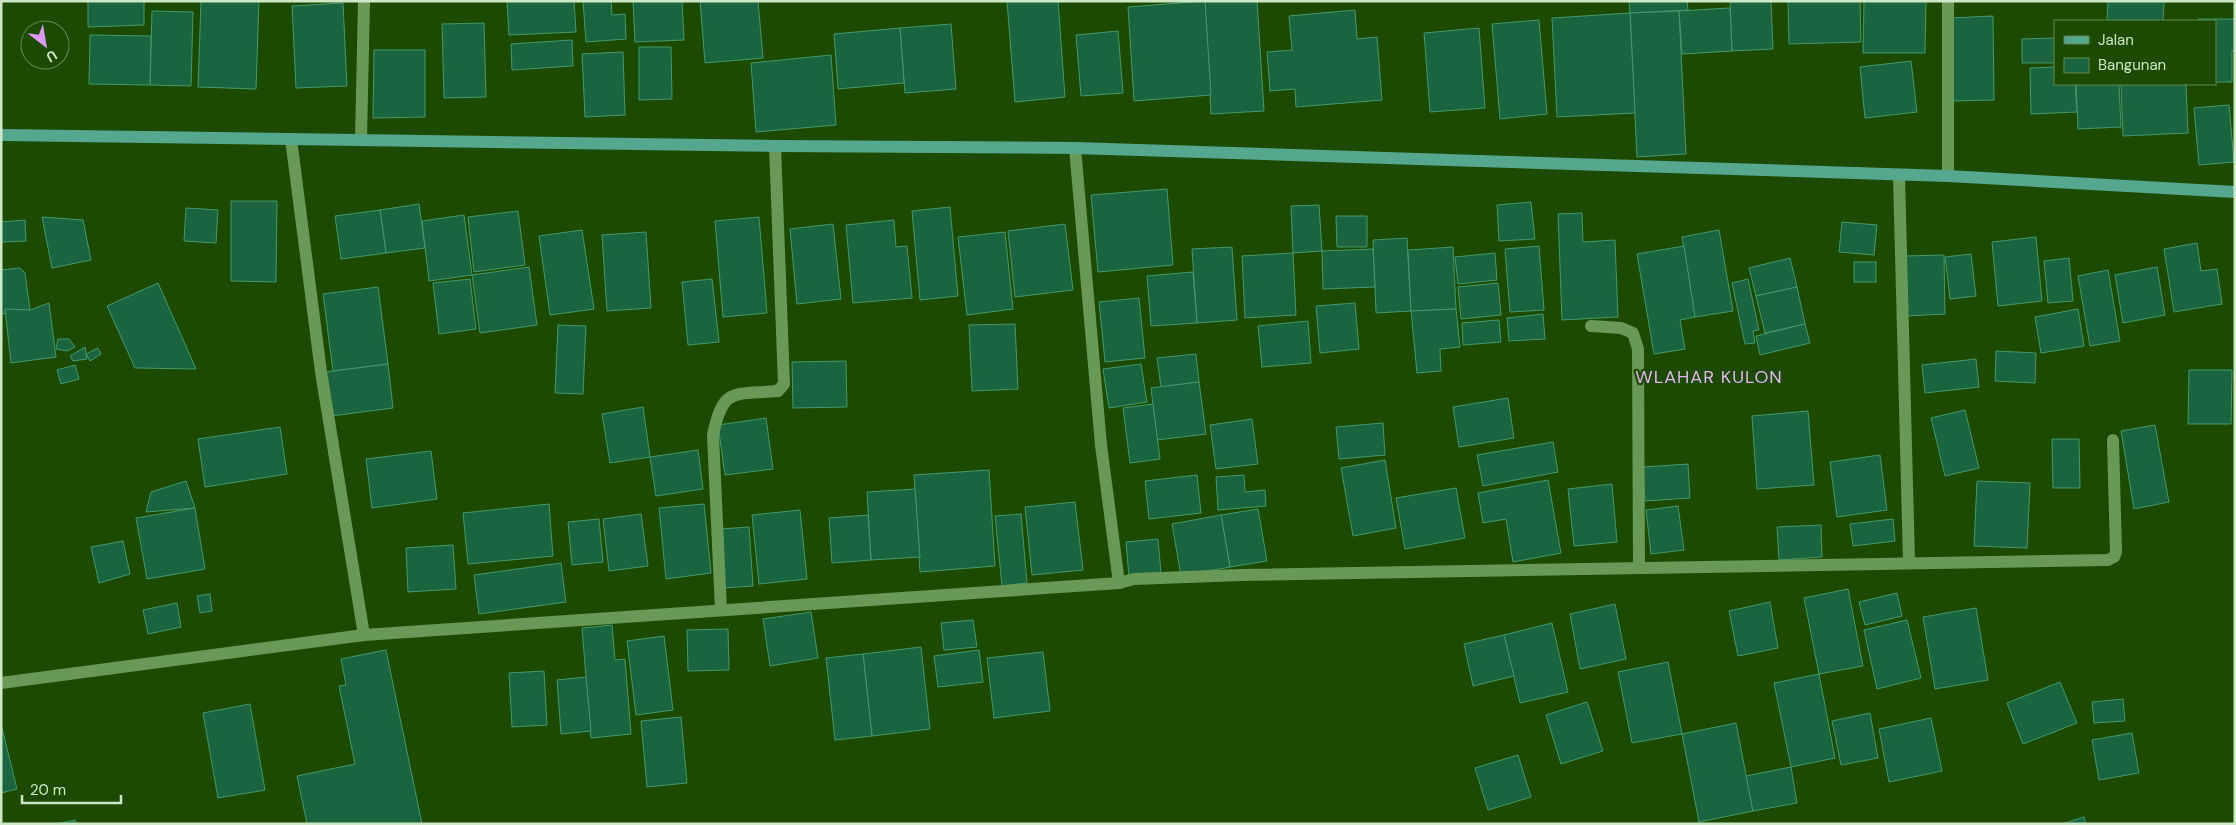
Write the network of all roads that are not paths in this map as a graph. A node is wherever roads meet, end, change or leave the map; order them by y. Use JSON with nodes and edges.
{"nodes":[{"id":1,"x":364,"y":1,"type":"edge"},
{"id":2,"x":1948,"y":1,"type":"edge"},
{"id":3,"x":1,"y":135,"type":"edge"},
{"id":4,"x":291,"y":139,"type":"junction"},
{"id":5,"x":361,"y":140,"type":"junction"},
{"id":6,"x":775,"y":146,"type":"junction"},
{"id":7,"x":1075,"y":148,"type":"junction"},
{"id":8,"x":1899,"y":176,"type":"junction"},
{"id":9,"x":1948,"y":176,"type":"junction"},
{"id":10,"x":2235,"y":192,"type":"edge"},
{"id":11,"x":1591,"y":326,"type":"dead end"},
{"id":12,"x":2113,"y":440,"type":"dead end"},
{"id":13,"x":1909,"y":562,"type":"junction"},
{"id":14,"x":1639,"y":567,"type":"junction"},
{"id":15,"x":1119,"y":583,"type":"junction"},
{"id":16,"x":721,"y":610,"type":"junction"},
{"id":17,"x":364,"y":635,"type":"junction"},
{"id":18,"x":1,"y":683,"type":"edge"}],
"edges":[{"from":1,"to":5,"type":"street"},
{"from":2,"to":9,"type":"street"},
{"from":3,"to":4,"type":"main road"},
{"from":4,"to":5,"type":"main road"},
{"from":4,"to":17,"type":"street"},
{"from":5,"to":6,"type":"main road"},
{"from":6,"to":7,"type":"main road"},
{"from":6,"to":16,"type":"street"},
{"from":7,"to":8,"type":"main road"},
{"from":7,"to":15,"type":"street"},
{"from":8,"to":9,"type":"main road"},
{"from":8,"to":13,"type":"street"},
{"from":9,"to":10,"type":"main road"},
{"from":11,"to":14,"type":"street"},
{"from":12,"to":13,"type":"street"},
{"from":13,"to":14,"type":"street"},
{"from":14,"to":15,"type":"street"},
{"from":15,"to":16,"type":"street"},
{"from":16,"to":17,"type":"street"},
{"from":17,"to":18,"type":"street"}]}
